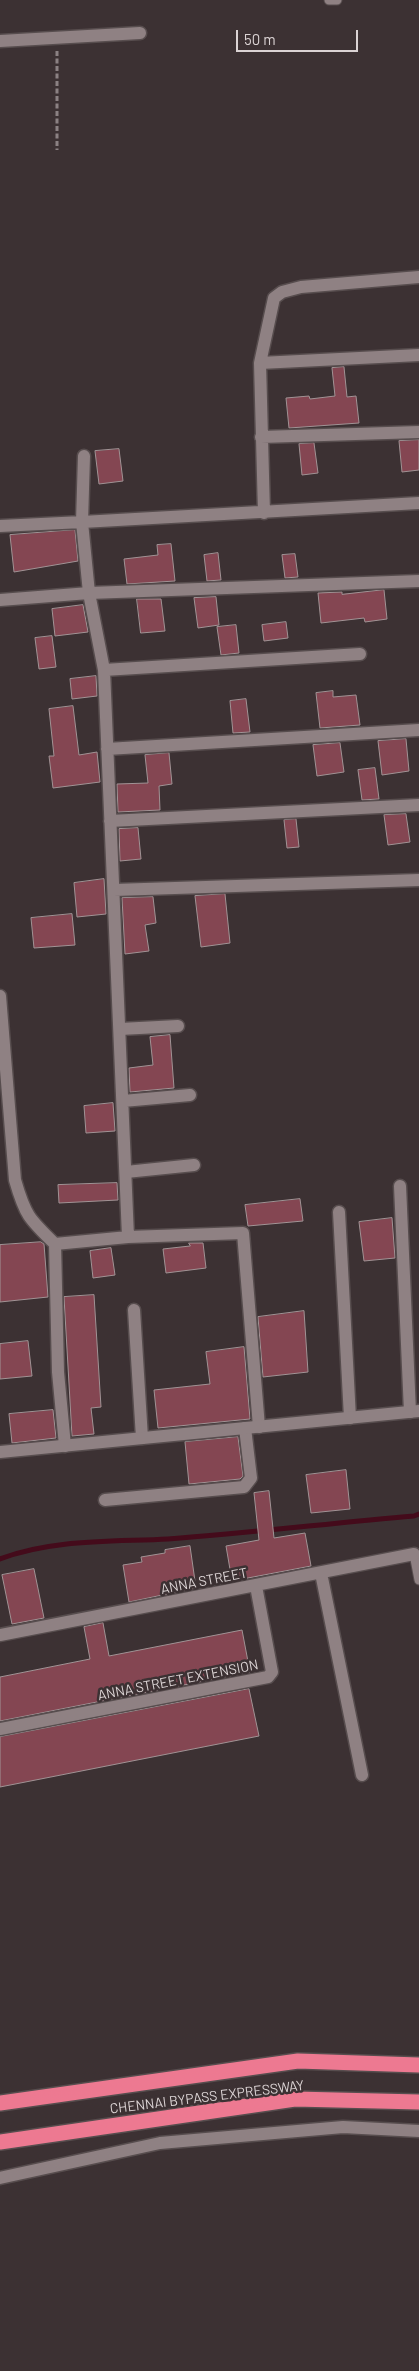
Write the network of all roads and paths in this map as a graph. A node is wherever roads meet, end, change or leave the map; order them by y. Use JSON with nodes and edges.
{"nodes":[{"id":1,"x":329,"y":0,"type":"edge"},
{"id":2,"x":337,"y":0,"type":"edge"},
{"id":3,"x":140,"y":33,"type":"dead end"},
{"id":4,"x":57,"y":38,"type":"junction"},
{"id":5,"x":0,"y":41,"type":"edge"},
{"id":6,"x":57,"y":150,"type":"dead end"},
{"id":7,"x":419,"y":277,"type":"edge"},
{"id":8,"x":419,"y":355,"type":"edge"},
{"id":9,"x":260,"y":363,"type":"junction"},
{"id":10,"x":419,"y":432,"type":"edge"},
{"id":11,"x":261,"y":437,"type":"junction"},
{"id":12,"x":84,"y":456,"type":"dead end"},
{"id":13,"x":419,"y":503,"type":"edge"},
{"id":14,"x":264,"y":513,"type":"junction"},
{"id":15,"x":82,"y":522,"type":"junction"},
{"id":16,"x":0,"y":526,"type":"edge"},
{"id":17,"x":419,"y":582,"type":"edge"},
{"id":18,"x":89,"y":593,"type":"junction"},
{"id":19,"x":0,"y":600,"type":"edge"},
{"id":20,"x":360,"y":654,"type":"dead end"},
{"id":21,"x":104,"y":670,"type":"junction"},
{"id":22,"x":419,"y":730,"type":"edge"},
{"id":23,"x":107,"y":748,"type":"junction"},
{"id":24,"x":419,"y":805,"type":"edge"},
{"id":25,"x":110,"y":821,"type":"junction"},
{"id":26,"x":419,"y":880,"type":"edge"},
{"id":27,"x":114,"y":890,"type":"junction"},
{"id":28,"x":0,"y":996,"type":"edge"},
{"id":29,"x":178,"y":1026,"type":"dead end"},
{"id":30,"x":120,"y":1029,"type":"junction"},
{"id":31,"x":190,"y":1095,"type":"dead end"},
{"id":32,"x":122,"y":1101,"type":"junction"},
{"id":33,"x":194,"y":1166,"type":"dead end"},
{"id":34,"x":126,"y":1172,"type":"junction"},
{"id":35,"x":400,"y":1186,"type":"dead end"},
{"id":36,"x":338,"y":1212,"type":"dead end"},
{"id":37,"x":128,"y":1237,"type":"junction"},
{"id":38,"x":55,"y":1244,"type":"junction"},
{"id":39,"x":134,"y":1310,"type":"dead end"},
{"id":40,"x":414,"y":1411,"type":"edge"},
{"id":41,"x":350,"y":1418,"type":"junction"},
{"id":42,"x":259,"y":1427,"type":"junction"},
{"id":43,"x":245,"y":1428,"type":"junction"},
{"id":44,"x":142,"y":1438,"type":"junction"},
{"id":45,"x":65,"y":1446,"type":"junction"},
{"id":46,"x":0,"y":1452,"type":"edge"},
{"id":47,"x":105,"y":1500,"type":"dead end"},
{"id":48,"x":414,"y":1554,"type":"joint"},
{"id":49,"x":321,"y":1573,"type":"junction"},
{"id":50,"x":419,"y":1580,"type":"edge"},
{"id":51,"x":256,"y":1586,"type":"junction"},
{"id":52,"x":0,"y":1635,"type":"edge"},
{"id":53,"x":0,"y":1729,"type":"edge"},
{"id":54,"x":362,"y":1775,"type":"dead end"},
{"id":55,"x":419,"y":2065,"type":"edge"},
{"id":56,"x":419,"y":2102,"type":"edge"},
{"id":57,"x":0,"y":2103,"type":"edge"},
{"id":58,"x":419,"y":2131,"type":"edge"},
{"id":59,"x":0,"y":2142,"type":"edge"},
{"id":60,"x":0,"y":2178,"type":"edge"}],
"edges":[{"from":1,"to":2,"type":"lane"},
{"from":3,"to":4,"type":"street"},
{"from":4,"to":5,"type":"street"},
{"from":4,"to":6,"type":"path"},
{"from":7,"to":9,"type":"street"},
{"from":8,"to":9,"type":"street"},
{"from":9,"to":11,"type":"street"},
{"from":10,"to":11,"type":"street"},
{"from":11,"to":14,"type":"street"},
{"from":12,"to":15,"type":"street"},
{"from":13,"to":14,"type":"street"},
{"from":14,"to":15,"type":"street"},
{"from":15,"to":16,"type":"street"},
{"from":15,"to":18,"type":"street"},
{"from":17,"to":18,"type":"street"},
{"from":18,"to":19,"type":"street"},
{"from":18,"to":21,"type":"street"},
{"from":20,"to":21,"type":"street"},
{"from":21,"to":23,"type":"street"},
{"from":22,"to":23,"type":"street"},
{"from":23,"to":25,"type":"street"},
{"from":24,"to":25,"type":"street"},
{"from":25,"to":27,"type":"street"},
{"from":26,"to":27,"type":"street"},
{"from":27,"to":30,"type":"street"},
{"from":28,"to":38,"type":"street"},
{"from":29,"to":30,"type":"street"},
{"from":30,"to":32,"type":"street"},
{"from":31,"to":32,"type":"street"},
{"from":32,"to":34,"type":"street"},
{"from":33,"to":34,"type":"street"},
{"from":34,"to":37,"type":"street"},
{"from":35,"to":40,"type":"street"},
{"from":36,"to":41,"type":"street"},
{"from":37,"to":38,"type":"street"},
{"from":37,"to":42,"type":"street"},
{"from":38,"to":45,"type":"street"},
{"from":39,"to":44,"type":"street"},
{"from":40,"to":41,"type":"street"},
{"from":41,"to":42,"type":"street"},
{"from":42,"to":43,"type":"street"},
{"from":43,"to":44,"type":"street"},
{"from":43,"to":47,"type":"street"},
{"from":44,"to":45,"type":"street"},
{"from":45,"to":46,"type":"street"},
{"from":48,"to":49,"type":"street","name":"ANNA STREET"},
{"from":48,"to":50,"type":"lane"},
{"from":49,"to":51,"type":"street","name":"ANNA STREET"},
{"from":49,"to":54,"type":"street"},
{"from":51,"to":52,"type":"street","name":"ANNA STREET"},
{"from":51,"to":53,"type":"street","name":"ANNA STREET EXTENSION"},
{"from":55,"to":57,"type":"highway","name":"CHENNAI BYPASS EXPRESSWAY"},
{"from":56,"to":59,"type":"highway","name":"CHENNAI BYPASS EXPRESSWAY"},
{"from":58,"to":60,"type":"street"}]}
